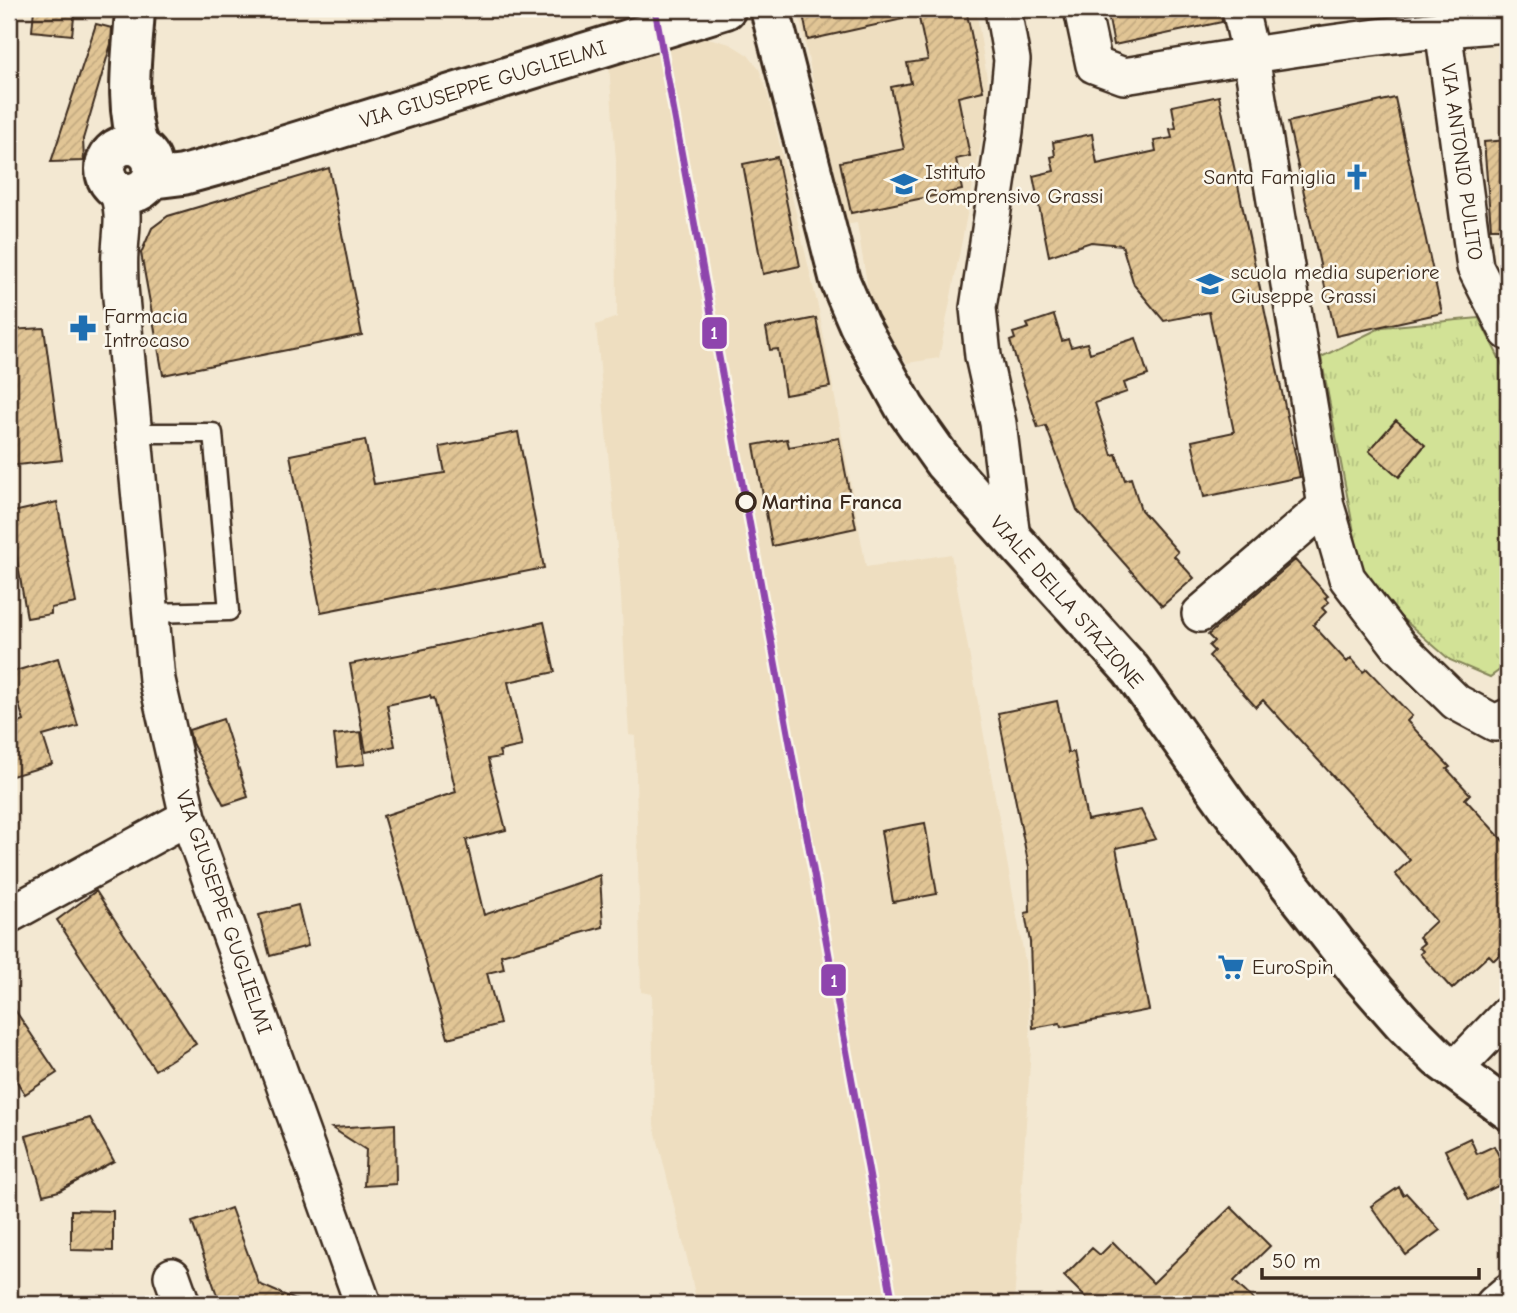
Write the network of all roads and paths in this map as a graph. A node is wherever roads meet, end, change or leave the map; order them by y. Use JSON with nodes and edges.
{"nodes":[{"id":1,"x":135,"y":9,"type":"edge"},
{"id":2,"x":770,"y":9,"type":"edge"},
{"id":3,"x":1003,"y":9,"type":"edge"},
{"id":4,"x":1082,"y":9,"type":"edge"},
{"id":5,"x":1240,"y":9,"type":"edge"},
{"id":6,"x":717,"y":11,"type":"edge"},
{"id":7,"x":1508,"y":23,"type":"edge"},
{"id":8,"x":1443,"y":28,"type":"junction"},
{"id":9,"x":1251,"y":57,"type":"junction"},
{"id":10,"x":134,"y":175,"type":"junction"},
{"id":11,"x":1504,"y":312,"type":"edge"},
{"id":12,"x":134,"y":433,"type":"junction"},
{"id":13,"x":1326,"y":506,"type":"junction"},
{"id":14,"x":1012,"y":538,"type":"junction"},
{"id":15,"x":150,"y":613,"type":"junction"},
{"id":16,"x":1200,"y":614,"type":"dead end"},
{"id":17,"x":1508,"y":717,"type":"edge"},
{"id":18,"x":188,"y":817,"type":"junction"},
{"id":19,"x":9,"y":915,"type":"edge"},
{"id":20,"x":1508,"y":1014,"type":"edge"},
{"id":21,"x":1454,"y":1071,"type":"junction"},
{"id":22,"x":1508,"y":1111,"type":"edge"},
{"id":23,"x":1508,"y":1292,"type":"edge"},
{"id":24,"x":363,"y":1304,"type":"edge"},
{"id":25,"x":1494,"y":1304,"type":"edge"}],
"edges":[{"from":1,"to":10,"type":"main road"},
{"from":2,"to":14,"type":"main road","name":"VIALE DELLA STAZIONE"},
{"from":3,"to":14,"type":"street"},
{"from":4,"to":9,"type":"street"},
{"from":5,"to":9,"type":"street"},
{"from":6,"to":10,"type":"main road","name":"VIA GIUSEPPE GUGLIELMI"},
{"from":7,"to":8,"type":"street"},
{"from":8,"to":9,"type":"street"},
{"from":8,"to":11,"type":"street","name":"VIA ANTONIO PULITO"},
{"from":9,"to":13,"type":"street"},
{"from":10,"to":12,"type":"street","name":"VIA GIUSEPPE GUGLIELMI"},
{"from":12,"to":15,"type":"street","name":"VIA GIUSEPPE GUGLIELMI"},
{"from":12,"to":15,"type":"lane"},
{"from":13,"to":16,"type":"street"},
{"from":13,"to":17,"type":"street"},
{"from":14,"to":21,"type":"main road","name":"VIALE DELLA STAZIONE"},
{"from":15,"to":18,"type":"street","name":"VIA GIUSEPPE GUGLIELMI"},
{"from":18,"to":19,"type":"street"},
{"from":18,"to":24,"type":"street","name":"VIA GIUSEPPE GUGLIELMI"},
{"from":20,"to":21,"type":"street"},
{"from":21,"to":22,"type":"main road","name":"VIALE DELLA STAZIONE"},
{"from":23,"to":25,"type":"street"}]}
